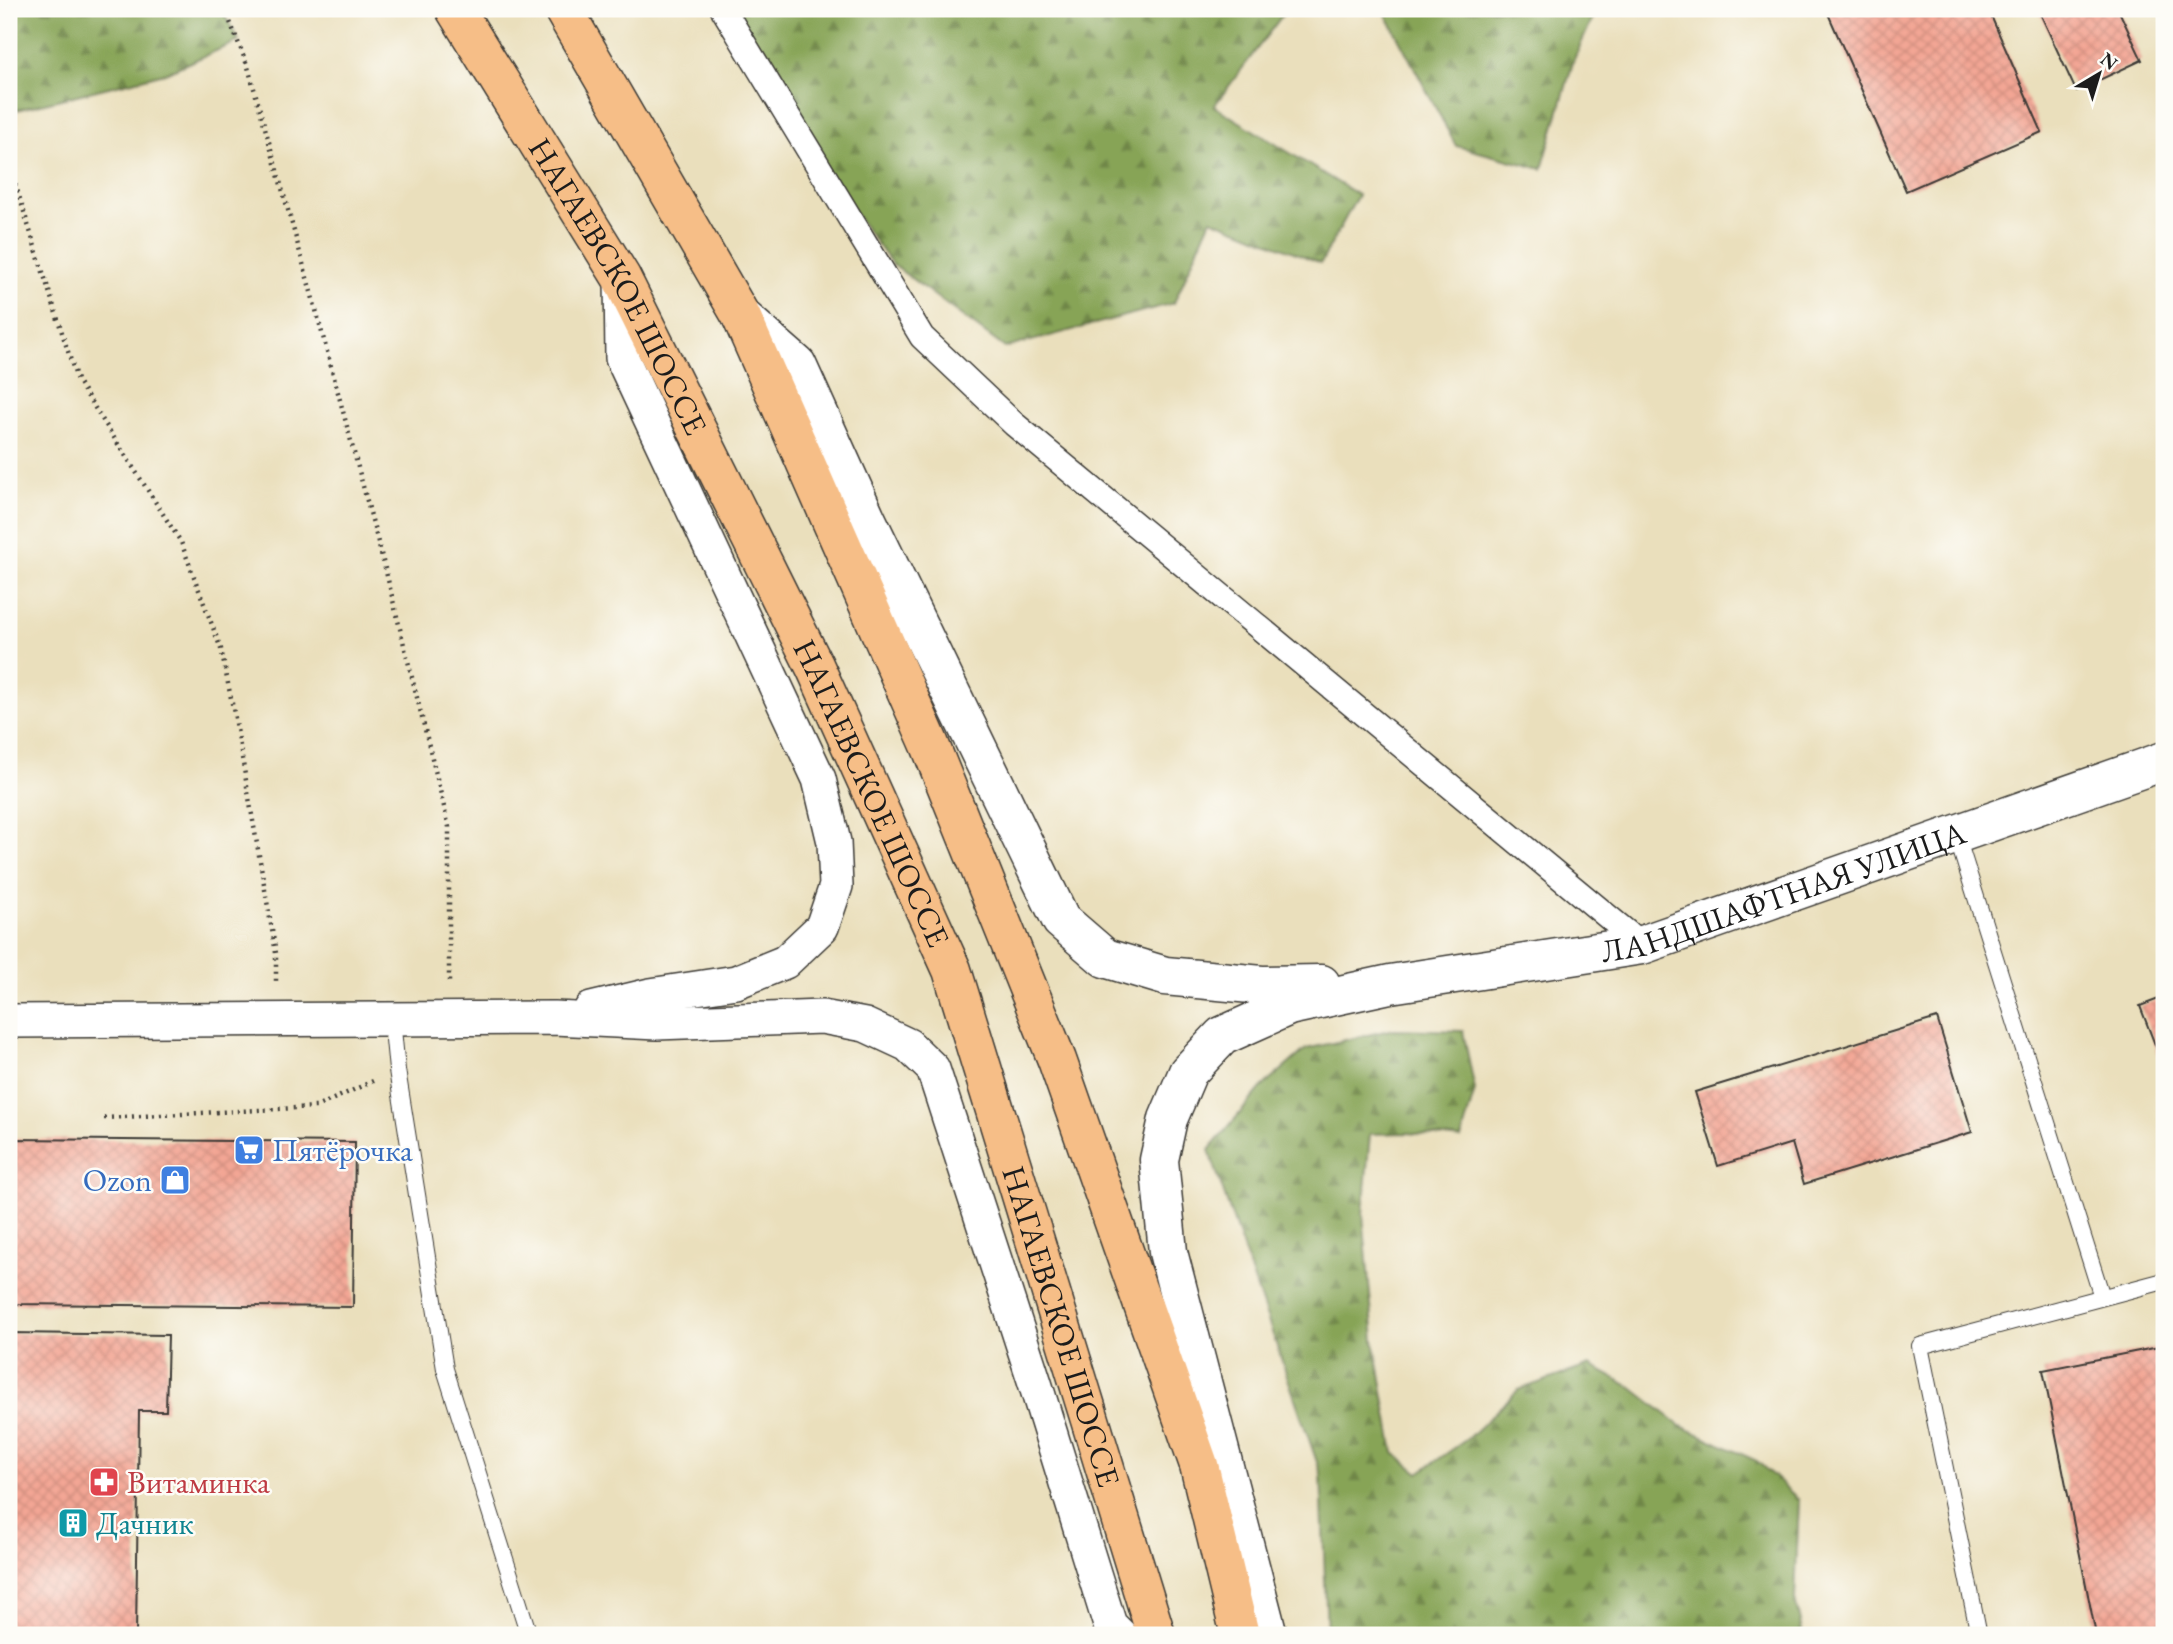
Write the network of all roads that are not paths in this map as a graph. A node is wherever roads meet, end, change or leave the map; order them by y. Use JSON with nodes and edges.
{"nodes":[{"id":1,"x":455,"y":9,"type":"edge"},
{"id":2,"x":563,"y":9,"type":"edge"},
{"id":3,"x":723,"y":9,"type":"edge"},
{"id":4,"x":621,"y":277,"type":"junction"},
{"id":5,"x":741,"y":316,"type":"junction"},
{"id":6,"x":2164,"y":761,"type":"edge"},
{"id":7,"x":1956,"y":834,"type":"junction"},
{"id":8,"x":1642,"y":945,"type":"junction"},
{"id":9,"x":1390,"y":984,"type":"junction"},
{"id":10,"x":554,"y":1018,"type":"junction"},
{"id":11,"x":392,"y":1019,"type":"junction"},
{"id":12,"x":9,"y":1021,"type":"edge"},
{"id":13,"x":2164,"y":1281,"type":"edge"},
{"id":14,"x":2102,"y":1297,"type":"junction"},
{"id":15,"x":529,"y":1635,"type":"edge"},
{"id":16,"x":1120,"y":1635,"type":"edge"},
{"id":17,"x":1156,"y":1635,"type":"edge"},
{"id":18,"x":1240,"y":1635,"type":"edge"},
{"id":19,"x":1268,"y":1635,"type":"edge"},
{"id":20,"x":1979,"y":1635,"type":"edge"}],
"edges":[{"from":1,"to":4,"type":"main road","name":"НАГАЕВСКОЕ ШОССЕ"},
{"from":2,"to":5,"type":"main road","name":"НАГАЕВСКОЕ ШОССЕ"},
{"from":3,"to":8,"type":"street"},
{"from":4,"to":10,"type":"street"},
{"from":4,"to":17,"type":"main road","name":"НАГАЕВСКОЕ ШОССЕ"},
{"from":5,"to":9,"type":"street"},
{"from":5,"to":18,"type":"main road","name":"НАГАЕВСКОЕ ШОССЕ"},
{"from":6,"to":7,"type":"street","name":"ЛАНДШАФТНАЯ УЛИЦА"},
{"from":7,"to":8,"type":"street","name":"ЛАНДШАФТНАЯ УЛИЦА"},
{"from":7,"to":14,"type":"lane"},
{"from":8,"to":9,"type":"street","name":"ЛАНДШАФТНАЯ УЛИЦА"},
{"from":9,"to":19,"type":"street"},
{"from":10,"to":11,"type":"street"},
{"from":10,"to":16,"type":"street"},
{"from":11,"to":12,"type":"street"},
{"from":11,"to":15,"type":"lane"},
{"from":13,"to":14,"type":"lane"},
{"from":14,"to":20,"type":"lane"}]}
